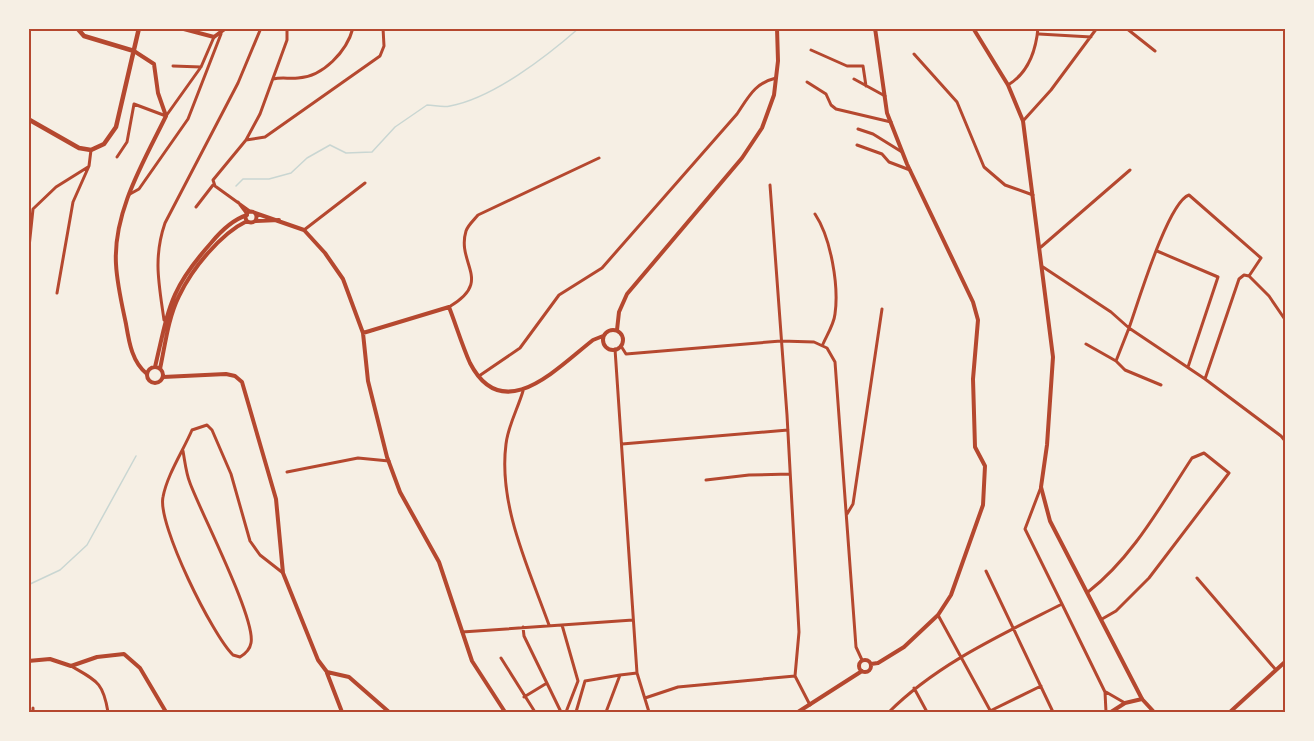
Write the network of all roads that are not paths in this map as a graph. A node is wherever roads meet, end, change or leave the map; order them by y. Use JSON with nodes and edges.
{"nodes":[{"id":1,"x":77,"y":28,"type":"edge"},
{"id":2,"x":139,"y":28,"type":"edge"},
{"id":3,"x":180,"y":28,"type":"edge"},
{"id":4,"x":226,"y":28,"type":"edge"},
{"id":5,"x":261,"y":28,"type":"edge"},
{"id":6,"x":287,"y":28,"type":"edge"},
{"id":7,"x":353,"y":28,"type":"edge"},
{"id":8,"x":383,"y":28,"type":"edge"},
{"id":9,"x":777,"y":28,"type":"edge"},
{"id":10,"x":869,"y":28,"type":"edge"},
{"id":11,"x":973,"y":28,"type":"edge"},
{"id":12,"x":1038,"y":28,"type":"edge"},
{"id":13,"x":1097,"y":28,"type":"edge"},
{"id":14,"x":1126,"y":28,"type":"edge"},
{"id":15,"x":875,"y":29,"type":"edge"},
{"id":16,"x":221,"y":34,"type":"junction"},
{"id":17,"x":1038,"y":34,"type":"junction"},
{"id":18,"x":214,"y":37,"type":"junction"},
{"id":19,"x":1091,"y":37,"type":"junction"},
{"id":20,"x":811,"y":50,"type":"dead end"},
{"id":21,"x":134,"y":51,"type":"junction"},
{"id":22,"x":1155,"y":51,"type":"dead end"},
{"id":23,"x":914,"y":54,"type":"dead end"},
{"id":24,"x":173,"y":66,"type":"dead end"},
{"id":25,"x":201,"y":67,"type":"junction"},
{"id":26,"x":776,"y":78,"type":"junction"},
{"id":27,"x":273,"y":79,"type":"junction"},
{"id":28,"x":854,"y":79,"type":"dead end"},
{"id":29,"x":807,"y":82,"type":"dead end"},
{"id":30,"x":1008,"y":85,"type":"junction"},
{"id":31,"x":866,"y":86,"type":"junction"},
{"id":32,"x":885,"y":96,"type":"junction"},
{"id":33,"x":166,"y":116,"type":"junction"},
{"id":34,"x":28,"y":119,"type":"edge"},
{"id":35,"x":1023,"y":121,"type":"junction"},
{"id":36,"x":891,"y":122,"type":"junction"},
{"id":37,"x":858,"y":129,"type":"dead end"},
{"id":38,"x":246,"y":140,"type":"junction"},
{"id":39,"x":857,"y":145,"type":"dead end"},
{"id":40,"x":92,"y":150,"type":"junction"},
{"id":41,"x":902,"y":152,"type":"junction"},
{"id":42,"x":117,"y":157,"type":"dead end"},
{"id":43,"x":599,"y":158,"type":"dead end"},
{"id":44,"x":89,"y":166,"type":"junction"},
{"id":45,"x":910,"y":170,"type":"junction"},
{"id":46,"x":1130,"y":170,"type":"dead end"},
{"id":47,"x":365,"y":183,"type":"dead end"},
{"id":48,"x":214,"y":185,"type":"junction"},
{"id":49,"x":770,"y":185,"type":"dead end"},
{"id":50,"x":130,"y":194,"type":"junction"},
{"id":51,"x":1033,"y":195,"type":"junction"},
{"id":52,"x":196,"y":207,"type":"dead end"},
{"id":53,"x":28,"y":213,"type":"edge"},
{"id":54,"x":250,"y":213,"type":"junction"},
{"id":55,"x":815,"y":214,"type":"dead end"},
{"id":56,"x":32,"y":219,"type":"junction"},
{"id":57,"x":248,"y":221,"type":"junction"},
{"id":58,"x":255,"y":221,"type":"junction"},
{"id":59,"x":284,"y":221,"type":"junction"},
{"id":60,"x":304,"y":230,"type":"junction"},
{"id":61,"x":1041,"y":247,"type":"junction"},
{"id":62,"x":1156,"y":251,"type":"junction"},
{"id":63,"x":28,"y":256,"type":"edge"},
{"id":64,"x":1043,"y":267,"type":"junction"},
{"id":65,"x":1249,"y":276,"type":"junction"},
{"id":66,"x":57,"y":292,"type":"dead end"},
{"id":67,"x":449,"y":307,"type":"junction"},
{"id":68,"x":882,"y":309,"type":"dead end"},
{"id":69,"x":165,"y":320,"type":"junction"},
{"id":70,"x":1286,"y":321,"type":"edge"},
{"id":71,"x":1129,"y":328,"type":"junction"},
{"id":72,"x":617,"y":330,"type":"junction"},
{"id":73,"x":363,"y":333,"type":"junction"},
{"id":74,"x":603,"y":336,"type":"junction"},
{"id":75,"x":781,"y":342,"type":"junction"},
{"id":76,"x":823,"y":344,"type":"junction"},
{"id":77,"x":1086,"y":344,"type":"dead end"},
{"id":78,"x":621,"y":346,"type":"junction"},
{"id":79,"x":615,"y":350,"type":"junction"},
{"id":80,"x":1116,"y":361,"type":"junction"},
{"id":81,"x":1188,"y":367,"type":"junction"},
{"id":82,"x":158,"y":368,"type":"junction"},
{"id":83,"x":147,"y":374,"type":"junction"},
{"id":84,"x":479,"y":376,"type":"junction"},
{"id":85,"x":163,"y":377,"type":"junction"},
{"id":86,"x":1205,"y":379,"type":"junction"},
{"id":87,"x":1161,"y":385,"type":"dead end"},
{"id":88,"x":523,"y":391,"type":"junction"},
{"id":89,"x":788,"y":430,"type":"junction"},
{"id":90,"x":1286,"y":430,"type":"edge"},
{"id":91,"x":1281,"y":436,"type":"junction"},
{"id":92,"x":1286,"y":442,"type":"edge"},
{"id":93,"x":622,"y":444,"type":"junction"},
{"id":94,"x":183,"y":451,"type":"junction"},
{"id":95,"x":389,"y":461,"type":"junction"},
{"id":96,"x":287,"y":472,"type":"dead end"},
{"id":97,"x":790,"y":474,"type":"junction"},
{"id":98,"x":706,"y":480,"type":"dead end"},
{"id":99,"x":1041,"y":487,"type":"junction"},
{"id":100,"x":846,"y":514,"type":"junction"},
{"id":101,"x":986,"y":571,"type":"dead end"},
{"id":102,"x":283,"y":573,"type":"junction"},
{"id":103,"x":1197,"y":578,"type":"dead end"},
{"id":104,"x":1088,"y":592,"type":"junction"},
{"id":105,"x":1062,"y":604,"type":"junction"},
{"id":106,"x":938,"y":615,"type":"junction"},
{"id":107,"x":633,"y":620,"type":"junction"},
{"id":108,"x":1102,"y":620,"type":"junction"},
{"id":109,"x":562,"y":625,"type":"junction"},
{"id":110,"x":549,"y":626,"type":"junction"},
{"id":111,"x":523,"y":627,"type":"junction"},
{"id":112,"x":1014,"y":629,"type":"junction"},
{"id":113,"x":461,"y":632,"type":"junction"},
{"id":114,"x":961,"y":657,"type":"junction"},
{"id":115,"x":501,"y":658,"type":"dead end"},
{"id":116,"x":28,"y":660,"type":"edge"},
{"id":117,"x":861,"y":660,"type":"junction"},
{"id":118,"x":1286,"y":661,"type":"edge"},
{"id":119,"x":870,"y":664,"type":"junction"},
{"id":120,"x":71,"y":666,"type":"junction"},
{"id":121,"x":1276,"y":670,"type":"junction"},
{"id":122,"x":862,"y":671,"type":"junction"},
{"id":123,"x":327,"y":672,"type":"junction"},
{"id":124,"x":637,"y":673,"type":"junction"},
{"id":125,"x":620,"y":675,"type":"junction"},
{"id":126,"x":795,"y":676,"type":"junction"},
{"id":127,"x":548,"y":683,"type":"junction"},
{"id":128,"x":1041,"y":686,"type":"junction"},
{"id":129,"x":914,"y":688,"type":"junction"},
{"id":130,"x":1105,"y":692,"type":"junction"},
{"id":131,"x":524,"y":697,"type":"junction"},
{"id":132,"x":645,"y":698,"type":"junction"},
{"id":133,"x":1142,"y":699,"type":"junction"},
{"id":134,"x":1125,"y":703,"type":"junction"},
{"id":135,"x":810,"y":705,"type":"junction"},
{"id":136,"x":108,"y":712,"type":"edge"},
{"id":137,"x":166,"y":712,"type":"edge"},
{"id":138,"x":342,"y":712,"type":"edge"},
{"id":139,"x":389,"y":712,"type":"edge"},
{"id":140,"x":505,"y":712,"type":"edge"},
{"id":141,"x":535,"y":712,"type":"edge"},
{"id":142,"x":563,"y":712,"type":"edge"},
{"id":143,"x":576,"y":712,"type":"edge"},
{"id":144,"x":606,"y":712,"type":"edge"},
{"id":145,"x":649,"y":712,"type":"edge"},
{"id":146,"x":798,"y":712,"type":"edge"},
{"id":147,"x":889,"y":712,"type":"edge"},
{"id":148,"x":927,"y":712,"type":"edge"},
{"id":149,"x":990,"y":712,"type":"edge"},
{"id":150,"x":1053,"y":712,"type":"edge"},
{"id":151,"x":1106,"y":712,"type":"edge"},
{"id":152,"x":1111,"y":712,"type":"edge"},
{"id":153,"x":1154,"y":712,"type":"edge"},
{"id":154,"x":1230,"y":712,"type":"edge"}],
"edges":[{"from":1,"to":21,"type":"main road"},
{"from":2,"to":21,"type":"main road"},
{"from":3,"to":18,"type":"street"},
{"from":4,"to":16,"type":"street"},
{"from":5,"to":69,"type":"street"},
{"from":6,"to":27,"type":"street"},
{"from":7,"to":27,"type":"street"},
{"from":8,"to":38,"type":"street"},
{"from":9,"to":26,"type":"street"},
{"from":10,"to":15,"type":"street"},
{"from":11,"to":30,"type":"street"},
{"from":12,"to":17,"type":"street"},
{"from":13,"to":19,"type":"street"},
{"from":14,"to":22,"type":"street"},
{"from":15,"to":32,"type":"street"},
{"from":16,"to":18,"type":"street"},
{"from":16,"to":50,"type":"street"},
{"from":17,"to":19,"type":"street"},
{"from":17,"to":30,"type":"street"},
{"from":18,"to":25,"type":"street"},
{"from":19,"to":35,"type":"street"},
{"from":20,"to":31,"type":"street"},
{"from":21,"to":33,"type":"street"},
{"from":21,"to":40,"type":"main road"},
{"from":23,"to":51,"type":"street"},
{"from":24,"to":25,"type":"street"},
{"from":25,"to":33,"type":"street"},
{"from":26,"to":72,"type":"street"},
{"from":26,"to":84,"type":"street"},
{"from":27,"to":38,"type":"street"},
{"from":28,"to":31,"type":"street"},
{"from":29,"to":36,"type":"street"},
{"from":30,"to":35,"type":"street"},
{"from":31,"to":32,"type":"street"},
{"from":32,"to":36,"type":"street"},
{"from":33,"to":42,"type":"street"},
{"from":33,"to":50,"type":"street"},
{"from":34,"to":40,"type":"main road"},
{"from":35,"to":51,"type":"street"},
{"from":36,"to":41,"type":"street"},
{"from":37,"to":41,"type":"street"},
{"from":38,"to":48,"type":"street"},
{"from":39,"to":45,"type":"street"},
{"from":40,"to":44,"type":"street"},
{"from":41,"to":45,"type":"street"},
{"from":43,"to":67,"type":"street"},
{"from":44,"to":56,"type":"street"},
{"from":44,"to":66,"type":"street"},
{"from":45,"to":106,"type":"street"},
{"from":46,"to":61,"type":"street"},
{"from":47,"to":60,"type":"street"},
{"from":48,"to":52,"type":"street"},
{"from":48,"to":54,"type":"street"},
{"from":49,"to":75,"type":"street"},
{"from":50,"to":83,"type":"street"},
{"from":51,"to":61,"type":"street"},
{"from":53,"to":56,"type":"street"},
{"from":54,"to":57,"type":"street"},
{"from":54,"to":58,"type":"street"},
{"from":54,"to":59,"type":"street"},
{"from":54,"to":69,"type":"street"},
{"from":55,"to":76,"type":"street"},
{"from":56,"to":63,"type":"street"},
{"from":57,"to":58,"type":"street"},
{"from":57,"to":82,"type":"street"},
{"from":58,"to":59,"type":"street"},
{"from":59,"to":60,"type":"street"},
{"from":60,"to":73,"type":"street"},
{"from":61,"to":64,"type":"street"},
{"from":62,"to":65,"type":"street"},
{"from":62,"to":71,"type":"street"},
{"from":62,"to":81,"type":"street"},
{"from":64,"to":71,"type":"street"},
{"from":64,"to":99,"type":"street"},
{"from":65,"to":70,"type":"street"},
{"from":65,"to":86,"type":"street"},
{"from":67,"to":73,"type":"street"},
{"from":67,"to":84,"type":"street"},
{"from":68,"to":100,"type":"street"},
{"from":69,"to":82,"type":"street"},
{"from":71,"to":80,"type":"street"},
{"from":71,"to":81,"type":"street"},
{"from":72,"to":74,"type":"street"},
{"from":72,"to":78,"type":"street"},
{"from":73,"to":95,"type":"street"},
{"from":74,"to":79,"type":"street"},
{"from":74,"to":88,"type":"street"},
{"from":75,"to":76,"type":"street"},
{"from":75,"to":78,"type":"street"},
{"from":75,"to":89,"type":"street"},
{"from":76,"to":100,"type":"street"},
{"from":77,"to":80,"type":"street"},
{"from":78,"to":79,"type":"street"},
{"from":79,"to":93,"type":"street"},
{"from":80,"to":87,"type":"street"},
{"from":81,"to":86,"type":"street"},
{"from":82,"to":83,"type":"street"},
{"from":82,"to":85,"type":"street"},
{"from":83,"to":85,"type":"street"},
{"from":84,"to":88,"type":"street"},
{"from":85,"to":102,"type":"street"},
{"from":86,"to":91,"type":"street"},
{"from":88,"to":110,"type":"street"},
{"from":89,"to":93,"type":"street"},
{"from":89,"to":97,"type":"street"},
{"from":90,"to":91,"type":"street"},
{"from":91,"to":92,"type":"street"},
{"from":93,"to":107,"type":"street"},
{"from":94,"to":94,"type":"street"},
{"from":94,"to":102,"type":"street"},
{"from":95,"to":96,"type":"street"},
{"from":95,"to":113,"type":"street"},
{"from":97,"to":98,"type":"street"},
{"from":97,"to":126,"type":"street"},
{"from":99,"to":104,"type":"street"},
{"from":99,"to":105,"type":"street"},
{"from":100,"to":117,"type":"street"},
{"from":101,"to":112,"type":"street"},
{"from":102,"to":123,"type":"street"},
{"from":103,"to":121,"type":"street"},
{"from":104,"to":108,"type":"street"},
{"from":104,"to":108,"type":"street"},
{"from":105,"to":112,"type":"street"},
{"from":105,"to":130,"type":"street"},
{"from":106,"to":114,"type":"street"},
{"from":106,"to":119,"type":"street"},
{"from":107,"to":109,"type":"street"},
{"from":107,"to":124,"type":"street"},
{"from":108,"to":133,"type":"street"},
{"from":109,"to":110,"type":"street"},
{"from":109,"to":142,"type":"street"},
{"from":110,"to":111,"type":"street"},
{"from":111,"to":113,"type":"street"},
{"from":111,"to":127,"type":"street"},
{"from":112,"to":114,"type":"street"},
{"from":112,"to":128,"type":"street"},
{"from":113,"to":140,"type":"street"},
{"from":114,"to":129,"type":"street"},
{"from":114,"to":149,"type":"street"},
{"from":115,"to":131,"type":"street"},
{"from":116,"to":120,"type":"street"},
{"from":117,"to":119,"type":"street"},
{"from":117,"to":122,"type":"street"},
{"from":118,"to":121,"type":"street"},
{"from":119,"to":122,"type":"street"},
{"from":120,"to":136,"type":"street"},
{"from":120,"to":137,"type":"street"},
{"from":121,"to":154,"type":"street"},
{"from":122,"to":135,"type":"street"},
{"from":123,"to":138,"type":"street"},
{"from":123,"to":139,"type":"street"},
{"from":124,"to":125,"type":"street"},
{"from":124,"to":132,"type":"street"},
{"from":125,"to":143,"type":"street"},
{"from":125,"to":144,"type":"street"},
{"from":126,"to":132,"type":"street"},
{"from":126,"to":135,"type":"street"},
{"from":127,"to":131,"type":"street"},
{"from":127,"to":142,"type":"street"},
{"from":128,"to":149,"type":"street"},
{"from":128,"to":150,"type":"street"},
{"from":129,"to":147,"type":"street"},
{"from":129,"to":148,"type":"street"},
{"from":130,"to":134,"type":"street"},
{"from":130,"to":151,"type":"street"},
{"from":131,"to":141,"type":"street"},
{"from":132,"to":145,"type":"street"},
{"from":133,"to":134,"type":"street"},
{"from":133,"to":153,"type":"street"},
{"from":134,"to":152,"type":"street"},
{"from":135,"to":146,"type":"street"}]}
